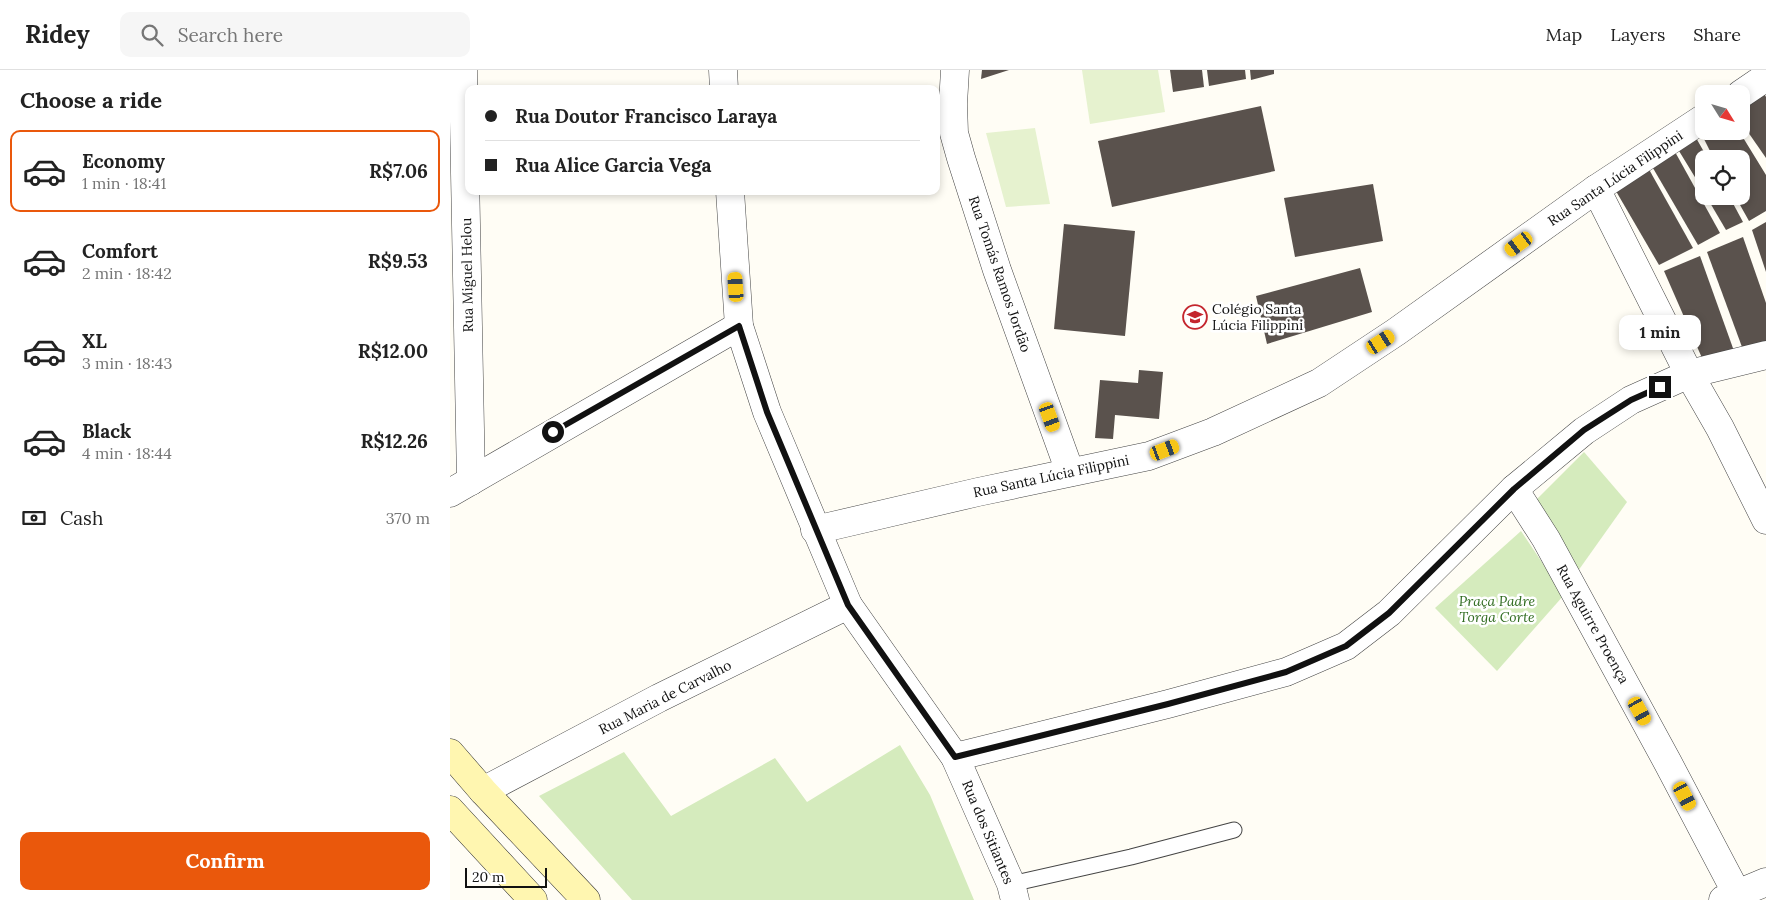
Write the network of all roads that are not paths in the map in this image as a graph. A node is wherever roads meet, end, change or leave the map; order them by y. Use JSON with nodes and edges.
{"nodes":[{"id":1,"x":463,"y":70,"type":"edge"},
{"id":2,"x":723,"y":70,"type":"edge"},
{"id":3,"x":955,"y":70,"type":"edge"},
{"id":4,"x":1766,"y":77,"type":"edge"},
{"id":5,"x":724,"y":85,"type":"edge"},
{"id":6,"x":1750,"y":88,"type":"edge"},
{"id":7,"x":1695,"y":124,"type":"edge"},
{"id":8,"x":1596,"y":189,"type":"junction"},
{"id":9,"x":730,"y":195,"type":"edge"},
{"id":10,"x":739,"y":326,"type":"junction"},
{"id":11,"x":1766,"y":355,"type":"edge"},
{"id":12,"x":1690,"y":374,"type":"junction"},
{"id":13,"x":1070,"y":472,"type":"junction"},
{"id":14,"x":461,"y":487,"type":"edge"},
{"id":15,"x":1514,"y":489,"type":"junction"},
{"id":16,"x":1766,"y":520,"type":"edge"},
{"id":17,"x":815,"y":530,"type":"junction"},
{"id":18,"x":848,"y":605,"type":"junction"},
{"id":19,"x":450,"y":754,"type":"edge"},
{"id":20,"x":955,"y":757,"type":"junction"},
{"id":21,"x":483,"y":791,"type":"junction"},
{"id":22,"x":450,"y":810,"type":"edge"},
{"id":23,"x":1234,"y":830,"type":"dead end"},
{"id":24,"x":1766,"y":882,"type":"edge"},
{"id":25,"x":1013,"y":892,"type":"edge"},
{"id":26,"x":1730,"y":897,"type":"edge"},
{"id":27,"x":533,"y":900,"type":"edge"},
{"id":28,"x":586,"y":900,"type":"edge"}],
"edges":[{"from":1,"to":14,"type":"street","name":"Rua Miguel Helou"},
{"from":2,"to":5,"type":"street"},
{"from":3,"to":13,"type":"street","name":"Rua Tomás Ramos Jordão"},
{"from":4,"to":6,"type":"street"},
{"from":7,"to":8,"type":"street","name":"Rua Santa Lúcia Filippini"},
{"from":8,"to":12,"type":"street"},
{"from":8,"to":13,"type":"street","name":"Rua Santa Lúcia Filippini"},
{"from":9,"to":10,"type":"street","name":"Rua dos Sitiantes"},
{"from":10,"to":14,"type":"street"},
{"from":10,"to":17,"type":"street","name":"Rua dos Sitiantes"},
{"from":11,"to":12,"type":"street"},
{"from":12,"to":15,"type":"street"},
{"from":12,"to":16,"type":"street"},
{"from":13,"to":17,"type":"street","name":"Rua Santa Lúcia Filippini"},
{"from":15,"to":20,"type":"street"},
{"from":15,"to":26,"type":"street","name":"Rua Aguirre Proença"},
{"from":17,"to":18,"type":"street","name":"Rua dos Sitiantes"},
{"from":18,"to":20,"type":"street","name":"Rua dos Sitiantes"},
{"from":18,"to":21,"type":"street","name":"Rua Maria de Carvalho"},
{"from":19,"to":21,"type":"main road"},
{"from":20,"to":25,"type":"street","name":"Rua dos Sitiantes"},
{"from":21,"to":28,"type":"main road"},
{"from":22,"to":27,"type":"main road"},
{"from":23,"to":25,"type":"lane"},
{"from":24,"to":26,"type":"street"}]}
